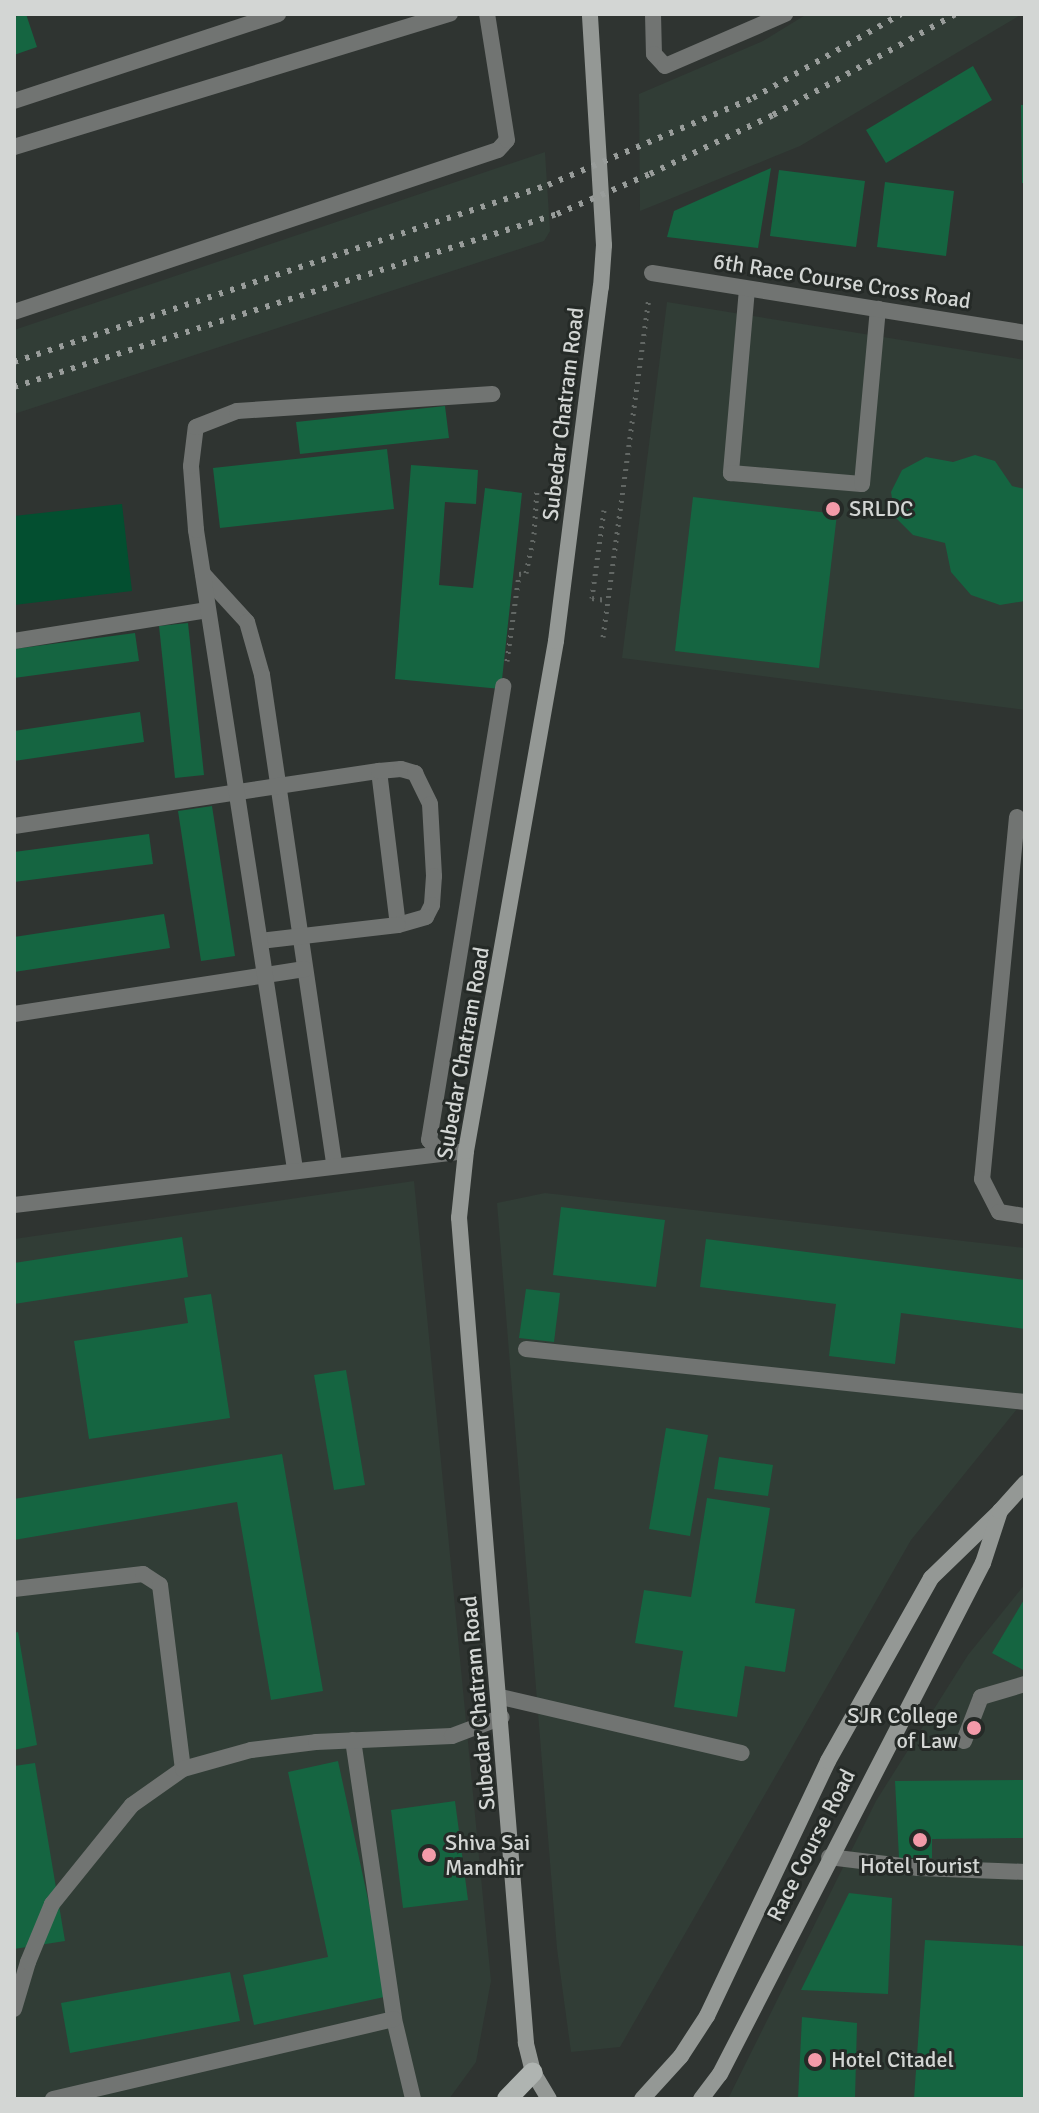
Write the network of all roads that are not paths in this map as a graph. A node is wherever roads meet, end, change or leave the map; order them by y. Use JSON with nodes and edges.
{"nodes":[{"id":1,"x":278,"y":14,"type":"edge"},
{"id":2,"x":450,"y":14,"type":"edge"},
{"id":3,"x":487,"y":14,"type":"edge"},
{"id":4,"x":590,"y":14,"type":"edge"},
{"id":5,"x":653,"y":14,"type":"edge"},
{"id":6,"x":785,"y":14,"type":"edge"},
{"id":7,"x":14,"y":101,"type":"edge"},
{"id":8,"x":14,"y":147,"type":"edge"},
{"id":9,"x":652,"y":273,"type":"road end"},
{"id":10,"x":747,"y":289,"type":"junction"},
{"id":11,"x":878,"y":309,"type":"junction"},
{"id":12,"x":14,"y":312,"type":"edge"},
{"id":13,"x":1025,"y":333,"type":"edge"},
{"id":14,"x":492,"y":394,"type":"dead end"},
{"id":15,"x":203,"y":574,"type":"junction"},
{"id":16,"x":208,"y":610,"type":"junction"},
{"id":17,"x":14,"y":641,"type":"edge"},
{"id":18,"x":503,"y":686,"type":"road end"},
{"id":19,"x":379,"y":771,"type":"junction"},
{"id":20,"x":279,"y":788,"type":"junction"},
{"id":21,"x":237,"y":793,"type":"junction"},
{"id":22,"x":1017,"y":817,"type":"dead end"},
{"id":23,"x":14,"y":826,"type":"edge"},
{"id":24,"x":398,"y":925,"type":"junction"},
{"id":25,"x":300,"y":935,"type":"junction"},
{"id":26,"x":260,"y":941,"type":"junction"},
{"id":27,"x":305,"y":969,"type":"junction"},
{"id":28,"x":265,"y":975,"type":"junction"},
{"id":29,"x":14,"y":1014,"type":"edge"},
{"id":30,"x":466,"y":1151,"type":"junction"},
{"id":31,"x":440,"y":1153,"type":"junction"},
{"id":32,"x":334,"y":1164,"type":"junction"},
{"id":33,"x":295,"y":1169,"type":"junction"},
{"id":34,"x":14,"y":1205,"type":"edge"},
{"id":35,"x":1025,"y":1216,"type":"edge"},
{"id":36,"x":526,"y":1349,"type":"dead end"},
{"id":37,"x":1025,"y":1402,"type":"edge"},
{"id":38,"x":1025,"y":1483,"type":"edge"},
{"id":39,"x":1000,"y":1511,"type":"junction"},
{"id":40,"x":14,"y":1589,"type":"edge"},
{"id":41,"x":1025,"y":1684,"type":"edge"},
{"id":42,"x":501,"y":1697,"type":"junction"},
{"id":43,"x":502,"y":1717,"type":"junction"},
{"id":44,"x":353,"y":1740,"type":"junction"},
{"id":45,"x":964,"y":1741,"type":"dead end"},
{"id":46,"x":742,"y":1753,"type":"dead end"},
{"id":47,"x":183,"y":1769,"type":"junction"},
{"id":48,"x":829,"y":1857,"type":"junction"},
{"id":49,"x":1025,"y":1872,"type":"edge"},
{"id":50,"x":14,"y":2009,"type":"edge"},
{"id":51,"x":394,"y":2019,"type":"junction"},
{"id":52,"x":533,"y":2072,"type":"junction"},
{"id":53,"x":62,"y":2098,"type":"edge"},
{"id":54,"x":413,"y":2099,"type":"edge"},
{"id":55,"x":507,"y":2099,"type":"edge"},
{"id":56,"x":549,"y":2099,"type":"edge"},
{"id":57,"x":642,"y":2099,"type":"edge"},
{"id":58,"x":701,"y":2099,"type":"edge"}],
"edges":[{"from":1,"to":7,"type":"street"},
{"from":2,"to":8,"type":"street"},
{"from":3,"to":12,"type":"street"},
{"from":4,"to":30,"type":"main road","name":"Subedar Chatram Road"},
{"from":5,"to":6,"type":"street"},
{"from":9,"to":10,"type":"street","name":"6th Race Course Cross Road"},
{"from":10,"to":11,"type":"street","name":"6th Race Course Cross Road"},
{"from":10,"to":11,"type":"street"},
{"from":11,"to":13,"type":"street","name":"6th Race Course Cross Road"},
{"from":14,"to":15,"type":"street"},
{"from":15,"to":16,"type":"street"},
{"from":15,"to":20,"type":"street"},
{"from":16,"to":17,"type":"street"},
{"from":16,"to":21,"type":"street"},
{"from":18,"to":31,"type":"street"},
{"from":19,"to":20,"type":"street"},
{"from":19,"to":24,"type":"street"},
{"from":19,"to":24,"type":"street"},
{"from":20,"to":21,"type":"street"},
{"from":20,"to":25,"type":"street"},
{"from":21,"to":23,"type":"street"},
{"from":21,"to":26,"type":"street"},
{"from":22,"to":35,"type":"street"},
{"from":24,"to":25,"type":"street"},
{"from":25,"to":26,"type":"street"},
{"from":25,"to":27,"type":"street"},
{"from":26,"to":28,"type":"street"},
{"from":27,"to":28,"type":"street"},
{"from":27,"to":32,"type":"street"},
{"from":28,"to":29,"type":"street"},
{"from":28,"to":33,"type":"street"},
{"from":30,"to":31,"type":"street"},
{"from":30,"to":42,"type":"main road","name":"Subedar Chatram Road"},
{"from":31,"to":32,"type":"street"},
{"from":32,"to":33,"type":"street"},
{"from":33,"to":34,"type":"street"},
{"from":36,"to":37,"type":"street"},
{"from":38,"to":39,"type":"main road","name":"Race Course Road"},
{"from":39,"to":48,"type":"main road","name":"Race Course Road"},
{"from":39,"to":57,"type":"main road"},
{"from":40,"to":47,"type":"street"},
{"from":41,"to":45,"type":"street"},
{"from":42,"to":43,"type":"main road","name":"Subedar Chatram Road"},
{"from":42,"to":46,"type":"street"},
{"from":43,"to":44,"type":"street"},
{"from":43,"to":52,"type":"main road","name":"Subedar Chatram Road"},
{"from":44,"to":47,"type":"street"},
{"from":44,"to":51,"type":"street"},
{"from":47,"to":50,"type":"street"},
{"from":48,"to":49,"type":"street"},
{"from":48,"to":58,"type":"main road","name":"Race Course Road"},
{"from":51,"to":53,"type":"street"},
{"from":51,"to":54,"type":"street"},
{"from":52,"to":55,"type":"main road"},
{"from":52,"to":56,"type":"main road","name":"Subedar Chatram Road"}]}
